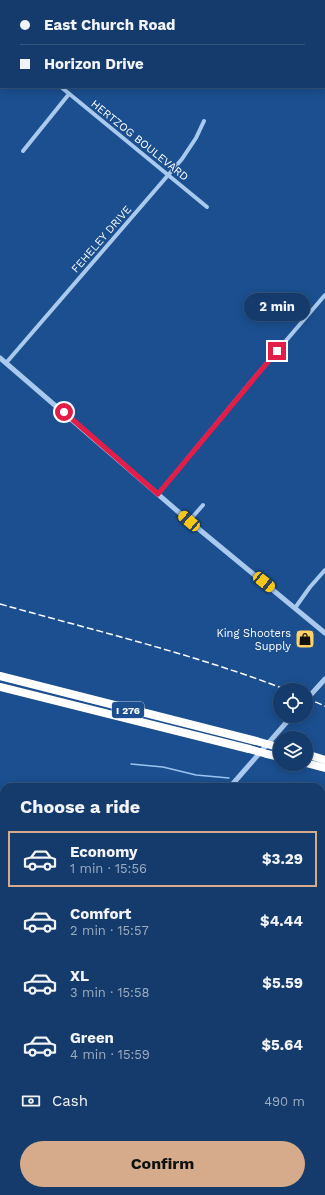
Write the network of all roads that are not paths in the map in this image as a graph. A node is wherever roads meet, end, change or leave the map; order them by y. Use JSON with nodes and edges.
{"nodes":[{"id":1,"x":62,"y":88,"type":"edge"},
{"id":2,"x":69,"y":94,"type":"junction"},
{"id":3,"x":204,"y":121,"type":"dead end"},
{"id":4,"x":23,"y":151,"type":"dead end"},
{"id":5,"x":168,"y":175,"type":"junction"},
{"id":6,"x":208,"y":207,"type":"dead end"},
{"id":7,"x":325,"y":295,"type":"edge"},
{"id":8,"x":0,"y":358,"type":"edge"},
{"id":9,"x":6,"y":363,"type":"junction"},
{"id":10,"x":158,"y":494,"type":"junction"},
{"id":11,"x":203,"y":505,"type":"dead end"},
{"id":12,"x":189,"y":521,"type":"junction"},
{"id":13,"x":325,"y":570,"type":"edge"},
{"id":14,"x":295,"y":608,"type":"junction"},
{"id":15,"x":325,"y":633,"type":"edge"},
{"id":16,"x":0,"y":676,"type":"edge"},
{"id":17,"x":325,"y":679,"type":"edge"},
{"id":18,"x":0,"y":687,"type":"edge"},
{"id":19,"x":313,"y":692,"type":"edge"},
{"id":20,"x":286,"y":723,"type":"edge"},
{"id":21,"x":273,"y":745,"type":"edge"},
{"id":22,"x":273,"y":755,"type":"edge"},
{"id":23,"x":313,"y":756,"type":"edge"},
{"id":24,"x":325,"y":760,"type":"edge"},
{"id":25,"x":313,"y":765,"type":"edge"},
{"id":26,"x":325,"y":768,"type":"edge"},
{"id":27,"x":233,"y":783,"type":"edge"}],
"edges":[{"from":1,"to":2,"type":"street","name":"HERTZOG BOULEVARD"},
{"from":2,"to":4,"type":"street"},
{"from":2,"to":5,"type":"street","name":"HERTZOG BOULEVARD"},
{"from":3,"to":5,"type":"street","name":"FEHELEY DRIVE"},
{"from":5,"to":6,"type":"street","name":"HERTZOG BOULEVARD"},
{"from":5,"to":9,"type":"street","name":"FEHELEY DRIVE"},
{"from":7,"to":10,"type":"street"},
{"from":8,"to":9,"type":"street"},
{"from":9,"to":10,"type":"street"},
{"from":10,"to":12,"type":"street"},
{"from":11,"to":12,"type":"street"},
{"from":12,"to":14,"type":"street"},
{"from":13,"to":14,"type":"street"},
{"from":14,"to":15,"type":"street"},
{"from":16,"to":21,"type":"highway","number":"I 276","bridge":true},
{"from":17,"to":19,"type":"street"},
{"from":18,"to":22,"type":"highway","number":"I 276","bridge":true},
{"from":20,"to":27,"type":"street"},
{"from":23,"to":24,"type":"highway"},
{"from":25,"to":26,"type":"highway"}]}
